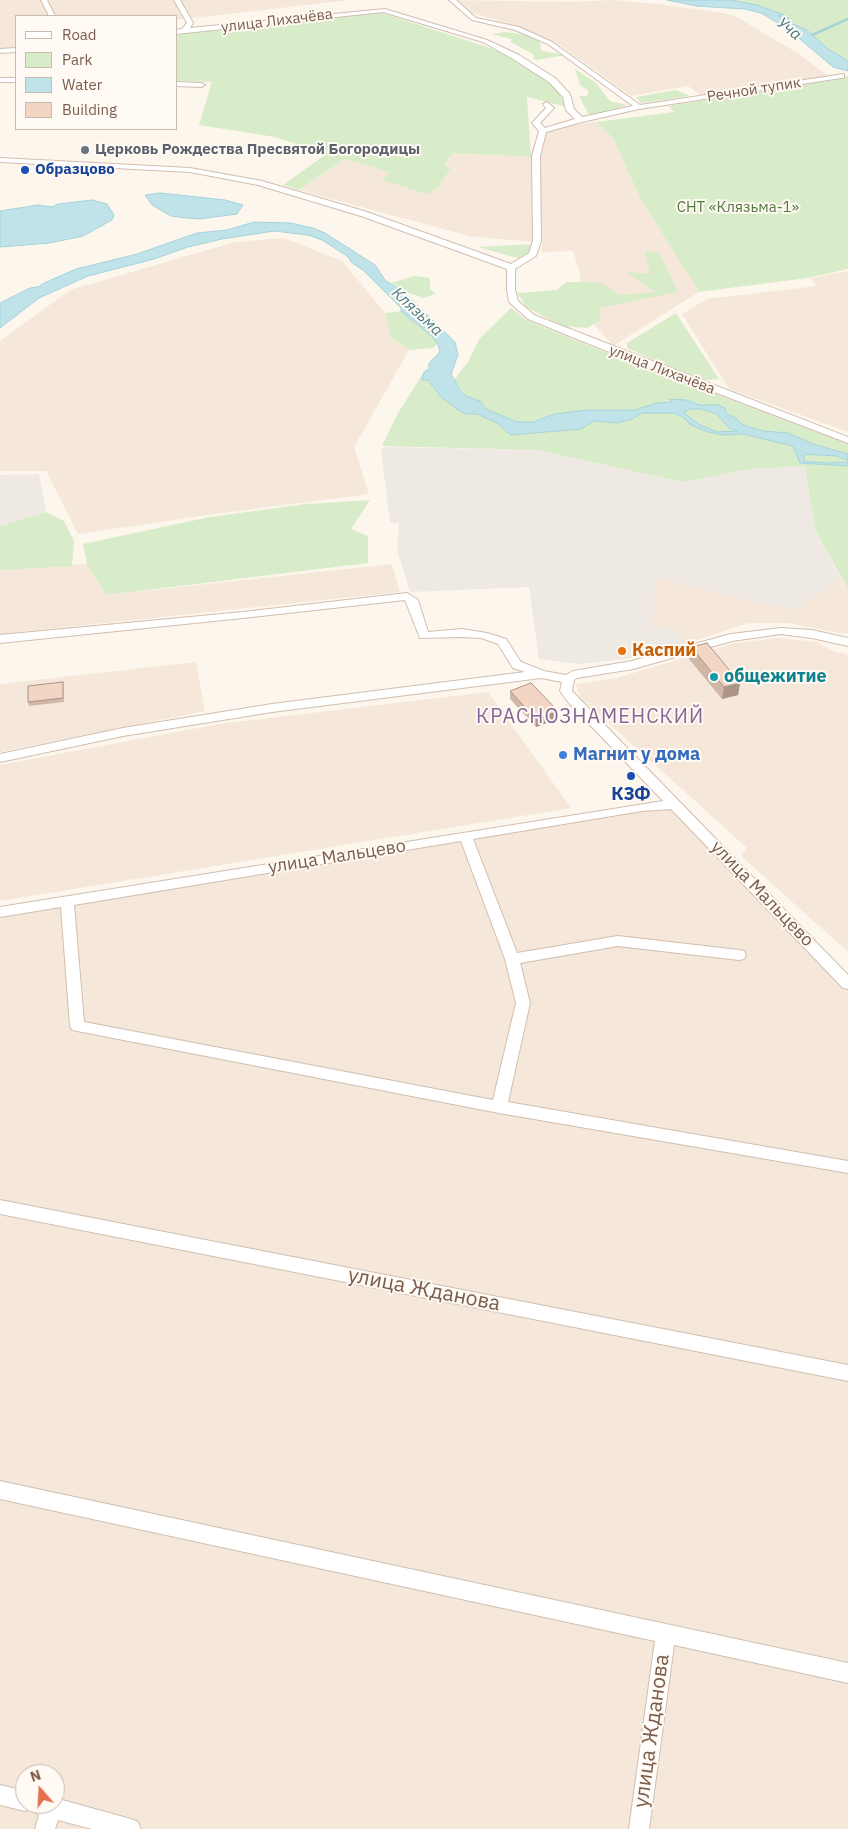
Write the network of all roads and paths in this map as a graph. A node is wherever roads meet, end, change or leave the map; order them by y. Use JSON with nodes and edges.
{"nodes":[{"id":1,"x":44,"y":0,"type":"edge"},
{"id":2,"x":177,"y":0,"type":"edge"},
{"id":3,"x":452,"y":0,"type":"edge"},
{"id":4,"x":52,"y":15,"type":"edge"},
{"id":5,"x":180,"y":32,"type":"edge"},
{"id":6,"x":15,"y":50,"type":"edge"},
{"id":7,"x":0,"y":51,"type":"edge"},
{"id":8,"x":841,"y":76,"type":"dead end"},
{"id":9,"x":0,"y":80,"type":"edge"},
{"id":10,"x":15,"y":80,"type":"edge"},
{"id":11,"x":178,"y":84,"type":"edge"},
{"id":12,"x":201,"y":85,"type":"dead end"},
{"id":13,"x":547,"y":104,"type":"dead end"},
{"id":14,"x":639,"y":107,"type":"junction"},
{"id":15,"x":580,"y":120,"type":"junction"},
{"id":16,"x":542,"y":131,"type":"junction"},
{"id":17,"x":0,"y":160,"type":"edge"},
{"id":18,"x":510,"y":268,"type":"junction"},
{"id":19,"x":848,"y":440,"type":"edge"},
{"id":20,"x":0,"y":639,"type":"edge"},
{"id":21,"x":848,"y":642,"type":"edge"},
{"id":22,"x":541,"y":674,"type":"junction"},
{"id":23,"x":568,"y":680,"type":"junction"},
{"id":24,"x":0,"y":758,"type":"edge"},
{"id":25,"x":674,"y":804,"type":"junction"},
{"id":26,"x":466,"y":837,"type":"junction"},
{"id":27,"x":67,"y":901,"type":"junction"},
{"id":28,"x":0,"y":912,"type":"edge"},
{"id":29,"x":739,"y":955,"type":"dead end"},
{"id":30,"x":512,"y":959,"type":"junction"},
{"id":31,"x":848,"y":984,"type":"edge"},
{"id":32,"x":499,"y":1107,"type":"junction"},
{"id":33,"x":848,"y":1167,"type":"edge"},
{"id":34,"x":0,"y":1207,"type":"edge"},
{"id":35,"x":848,"y":1373,"type":"edge"},
{"id":36,"x":0,"y":1490,"type":"edge"},
{"id":37,"x":666,"y":1634,"type":"junction"},
{"id":38,"x":848,"y":1673,"type":"edge"},
{"id":39,"x":0,"y":1795,"type":"edge"},
{"id":40,"x":15,"y":1799,"type":"edge"},
{"id":41,"x":65,"y":1811,"type":"edge"},
{"id":42,"x":45,"y":1814,"type":"edge"},
{"id":43,"x":45,"y":1829,"type":"edge"},
{"id":44,"x":131,"y":1829,"type":"edge"},
{"id":45,"x":639,"y":1829,"type":"edge"}],
"edges":[{"from":1,"to":4,"type":"street"},
{"from":2,"to":5,"type":"street"},
{"from":3,"to":14,"type":"street"},
{"from":5,"to":15,"type":"street","name":"улица Лихачёва"},
{"from":6,"to":7,"type":"street"},
{"from":8,"to":14,"type":"street","name":"Речной тупик"},
{"from":9,"to":10,"type":"street"},
{"from":11,"to":12,"type":"street"},
{"from":13,"to":16,"type":"street"},
{"from":14,"to":15,"type":"street","name":"Речной тупик"},
{"from":15,"to":16,"type":"street","name":"Речной тупик"},
{"from":16,"to":18,"type":"street"},
{"from":17,"to":18,"type":"street"},
{"from":18,"to":19,"type":"street","name":"улица Лихачёва"},
{"from":20,"to":22,"type":"street"},
{"from":21,"to":23,"type":"street"},
{"from":22,"to":23,"type":"street"},
{"from":22,"to":24,"type":"street"},
{"from":23,"to":25,"type":"street","name":"улица Мальцево"},
{"from":25,"to":26,"type":"street","name":"улица Мальцево"},
{"from":25,"to":31,"type":"street","name":"улица Мальцево"},
{"from":26,"to":27,"type":"street","name":"улица Мальцево"},
{"from":26,"to":30,"type":"street"},
{"from":27,"to":28,"type":"street","name":"улица Мальцево"},
{"from":27,"to":32,"type":"street"},
{"from":29,"to":30,"type":"street"},
{"from":30,"to":32,"type":"street"},
{"from":32,"to":33,"type":"street"},
{"from":34,"to":35,"type":"street","name":"улица Жданова"},
{"from":36,"to":37,"type":"street","name":"улица Жданова"},
{"from":37,"to":38,"type":"street","name":"улица Жданова"},
{"from":37,"to":45,"type":"street","name":"улица Жданова"},
{"from":39,"to":40,"type":"street"},
{"from":41,"to":44,"type":"street"},
{"from":42,"to":43,"type":"street"}]}
